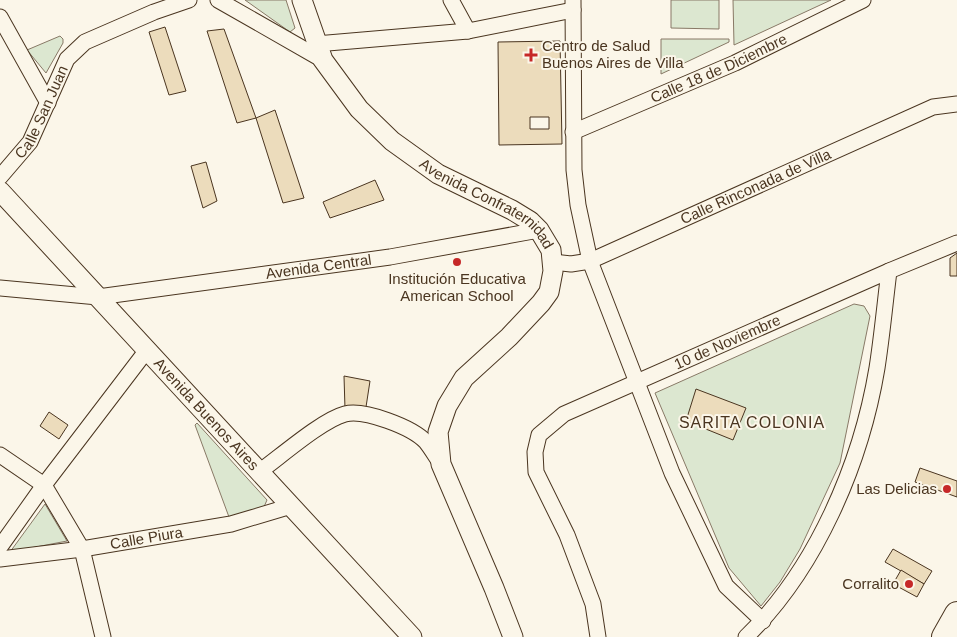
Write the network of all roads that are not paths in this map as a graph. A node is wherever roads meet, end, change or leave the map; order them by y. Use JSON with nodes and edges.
{"nodes":[{"id":1,"x":189,"y":0,"type":"edge"},
{"id":2,"x":218,"y":0,"type":"edge"},
{"id":3,"x":302,"y":0,"type":"edge"},
{"id":4,"x":451,"y":0,"type":"edge"},
{"id":5,"x":862,"y":0,"type":"edge"},
{"id":6,"x":573,"y":5,"type":"edge"},
{"id":7,"x":0,"y":17,"type":"edge"},
{"id":8,"x":468,"y":31,"type":"junction"},
{"id":9,"x":320,"y":52,"type":"junction"},
{"id":10,"x":48,"y":103,"type":"junction"},
{"id":11,"x":957,"y":104,"type":"edge"},
{"id":12,"x":573,"y":132,"type":"junction"},
{"id":13,"x":0,"y":177,"type":"edge"},
{"id":14,"x":0,"y":191,"type":"edge"},
{"id":15,"x":539,"y":230,"type":"junction"},
{"id":16,"x":957,"y":243,"type":"edge"},
{"id":17,"x":590,"y":261,"type":"junction"},
{"id":18,"x":553,"y":262,"type":"junction"},
{"id":19,"x":889,"y":271,"type":"junction"},
{"id":20,"x":0,"y":288,"type":"edge"},
{"id":21,"x":98,"y":297,"type":"junction"},
{"id":22,"x":147,"y":350,"type":"junction"},
{"id":23,"x":637,"y":383,"type":"junction"},
{"id":24,"x":0,"y":455,"type":"edge"},
{"id":25,"x":441,"y":464,"type":"junction"},
{"id":26,"x":259,"y":472,"type":"junction"},
{"id":27,"x":44,"y":485,"type":"junction"},
{"id":28,"x":291,"y":506,"type":"junction"},
{"id":29,"x":0,"y":547,"type":"edge"},
{"id":30,"x":82,"y":550,"type":"junction"},
{"id":31,"x":0,"y":559,"type":"edge"},
{"id":32,"x":957,"y":614,"type":"edge"},
{"id":33,"x":762,"y":621,"type":"junction"},
{"id":34,"x":103,"y":637,"type":"edge"},
{"id":35,"x":412,"y":637,"type":"edge"},
{"id":36,"x":513,"y":637,"type":"edge"},
{"id":37,"x":598,"y":637,"type":"edge"},
{"id":38,"x":746,"y":637,"type":"edge"},
{"id":39,"x":944,"y":637,"type":"edge"}],
"edges":[{"from":1,"to":10,"type":"street","name":"Calle San Juan"},
{"from":2,"to":9,"type":"street"},
{"from":3,"to":9,"type":"street","name":"Avenida Confraternidad"},
{"from":4,"to":8,"type":"street"},
{"from":5,"to":12,"type":"street","name":"Calle 18 de Diciembre"},
{"from":6,"to":8,"type":"street"},
{"from":6,"to":12,"type":"street"},
{"from":7,"to":10,"type":"street"},
{"from":8,"to":9,"type":"street"},
{"from":9,"to":15,"type":"street","name":"Avenida Confraternidad"},
{"from":10,"to":13,"type":"street","name":"Calle San Juan"},
{"from":11,"to":17,"type":"street","name":"Calle Rinconada de Villa"},
{"from":12,"to":17,"type":"street"},
{"from":14,"to":21,"type":"street","name":"Avenida Buenos Aires"},
{"from":15,"to":18,"type":"street","name":"Avenida Confraternidad"},
{"from":15,"to":21,"type":"street","name":"Avenida Central"},
{"from":16,"to":19,"type":"street","name":"10 de Noviembre"},
{"from":17,"to":18,"type":"street","name":"Calle Rinconada de Villa"},
{"from":17,"to":23,"type":"street"},
{"from":18,"to":25,"type":"street","name":"Avenida Confraternidad"},
{"from":19,"to":23,"type":"street","name":"10 de Noviembre"},
{"from":19,"to":33,"type":"street"},
{"from":20,"to":21,"type":"street","name":"Avenida Central"},
{"from":21,"to":22,"type":"street","name":"Avenida Buenos Aires"},
{"from":22,"to":26,"type":"street","name":"Avenida Buenos Aires"},
{"from":22,"to":27,"type":"street"},
{"from":23,"to":33,"type":"street"},
{"from":23,"to":37,"type":"street","name":"10 de Noviembre"},
{"from":24,"to":27,"type":"street"},
{"from":25,"to":26,"type":"street"},
{"from":25,"to":36,"type":"street","name":"Avenida Confraternidad"},
{"from":26,"to":28,"type":"street","name":"Avenida Buenos Aires"},
{"from":27,"to":29,"type":"street"},
{"from":27,"to":30,"type":"street"},
{"from":28,"to":30,"type":"street","name":"Calle Piura"},
{"from":28,"to":35,"type":"street","name":"Avenida Buenos Aires"},
{"from":30,"to":31,"type":"street","name":"Calle Piura"},
{"from":30,"to":34,"type":"street"},
{"from":32,"to":39,"type":"main road"},
{"from":33,"to":38,"type":"street"}]}
